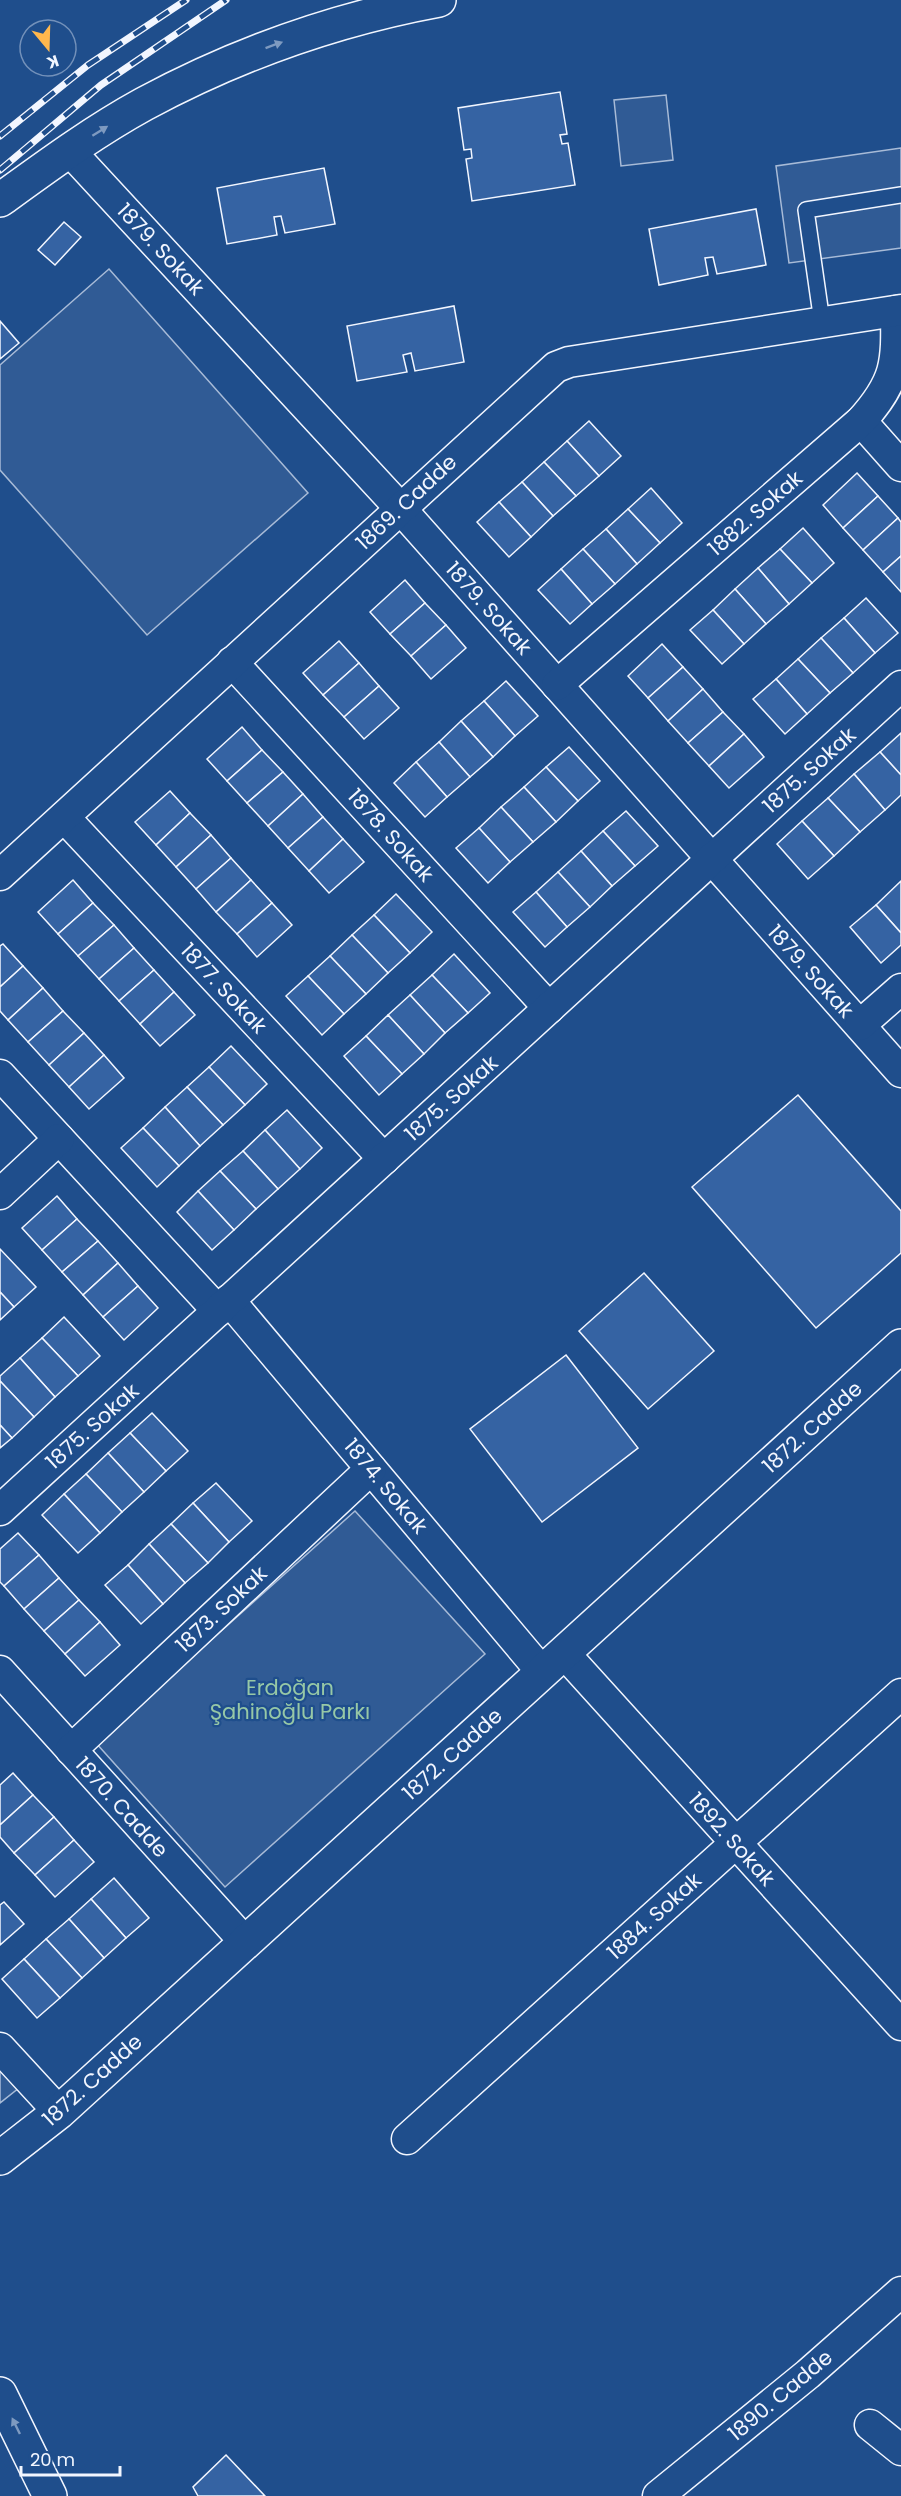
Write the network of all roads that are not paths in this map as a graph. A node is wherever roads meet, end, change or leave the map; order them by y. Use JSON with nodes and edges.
{"nodes":[{"id":1,"x":439,"y":0,"type":"edge"},
{"id":2,"x":69,"y":150,"type":"junction"},
{"id":3,"x":901,"y":195,"type":"edge"},
{"id":4,"x":0,"y":200,"type":"edge"},
{"id":5,"x":898,"y":310,"type":"edge"},
{"id":6,"x":822,"y":322,"type":"junction"},
{"id":7,"x":861,"y":421,"type":"junction"},
{"id":8,"x":901,"y":466,"type":"edge"},
{"id":9,"x":400,"y":508,"type":"junction"},
{"id":10,"x":232,"y":662,"type":"junction"},
{"id":11,"x":557,"y":685,"type":"junction"},
{"id":12,"x":901,"y":686,"type":"edge"},
{"id":13,"x":64,"y":817,"type":"junction"},
{"id":14,"x":712,"y":859,"type":"junction"},
{"id":15,"x":0,"y":875,"type":"edge"},
{"id":16,"x":901,"y":989,"type":"edge"},
{"id":17,"x":549,"y":1008,"type":"junction"},
{"id":18,"x":860,"y":1025,"type":"junction"},
{"id":19,"x":901,"y":1072,"type":"edge"},
{"id":20,"x":0,"y":1075,"type":"edge"},
{"id":21,"x":59,"y":1139,"type":"junction"},
{"id":22,"x":384,"y":1159,"type":"junction"},
{"id":23,"x":0,"y":1194,"type":"edge"},
{"id":24,"x":224,"y":1306,"type":"junction"},
{"id":25,"x":901,"y":1346,"type":"edge"},
{"id":26,"x":371,"y":1469,"type":"junction"},
{"id":27,"x":0,"y":1510,"type":"edge"},
{"id":28,"x":553,"y":1662,"type":"junction"},
{"id":29,"x":0,"y":1671,"type":"edge"},
{"id":30,"x":901,"y":1694,"type":"edge"},
{"id":31,"x":71,"y":1750,"type":"junction"},
{"id":32,"x":736,"y":1843,"type":"junction"},
{"id":33,"x":245,"y":1942,"type":"junction"},
{"id":34,"x":901,"y":2025,"type":"edge"},
{"id":35,"x":0,"y":2048,"type":"edge"},
{"id":36,"x":59,"y":2112,"type":"junction"},
{"id":37,"x":407,"y":2139,"type":"dead end"},
{"id":38,"x":0,"y":2158,"type":"edge"},
{"id":39,"x":901,"y":2292,"type":"edge"},
{"id":40,"x":0,"y":2394,"type":"edge"},
{"id":41,"x":870,"y":2425,"type":"dead end"},
{"id":42,"x":901,"y":2450,"type":"edge"},
{"id":43,"x":50,"y":2496,"type":"edge"},
{"id":44,"x":658,"y":2496,"type":"edge"}],
"edges":[{"from":2,"to":1,"type":"street","one_way":true},
{"from":2,"to":4,"type":"street"},
{"from":2,"to":9,"type":"street","name":"1879. Sokak"},
{"from":3,"to":6,"type":"lane"},
{"from":5,"to":6,"type":"street","name":"1869. Cadde"},
{"from":5,"to":7,"type":"street","name":"1882. Sokak"},
{"from":6,"to":9,"type":"street","name":"1869. Cadde"},
{"from":7,"to":8,"type":"street"},
{"from":7,"to":11,"type":"street","name":"1882. Sokak"},
{"from":9,"to":10,"type":"street","name":"1869. Cadde"},
{"from":9,"to":11,"type":"street","name":"1879. Sokak"},
{"from":10,"to":13,"type":"street","name":"1869. Cadde"},
{"from":10,"to":17,"type":"street","name":"1878. Sokak"},
{"from":11,"to":14,"type":"street","name":"1879. Sokak"},
{"from":12,"to":14,"type":"street","name":"1875. Sokak"},
{"from":13,"to":15,"type":"street","name":"1869. Cadde"},
{"from":13,"to":22,"type":"street","name":"1877. Sokak"},
{"from":14,"to":17,"type":"street","name":"1875. Sokak"},
{"from":14,"to":18,"type":"street","name":"1879. Sokak"},
{"from":16,"to":18,"type":"street"},
{"from":17,"to":22,"type":"street","name":"1875. Sokak"},
{"from":18,"to":19,"type":"street","name":"1879. Sokak"},
{"from":20,"to":21,"type":"street","name":"1874. Sokak"},
{"from":21,"to":23,"type":"street"},
{"from":21,"to":24,"type":"street","name":"1874. Sokak"},
{"from":22,"to":24,"type":"street","name":"1875. Sokak"},
{"from":24,"to":26,"type":"street","name":"1874. Sokak"},
{"from":24,"to":27,"type":"street","name":"1875. Sokak"},
{"from":25,"to":28,"type":"street","name":"1872. Cadde"},
{"from":26,"to":28,"type":"street","name":"1874. Sokak"},
{"from":26,"to":31,"type":"street","name":"1873. Sokak"},
{"from":28,"to":32,"type":"street","name":"1892. Sokak"},
{"from":28,"to":33,"type":"street","name":"1872. Cadde"},
{"from":29,"to":31,"type":"street","name":"1870. Cadde"},
{"from":30,"to":32,"type":"street","name":"1884. Sokak"},
{"from":31,"to":33,"type":"street","name":"1870. Cadde"},
{"from":32,"to":34,"type":"street","name":"1892. Sokak"},
{"from":32,"to":37,"type":"street","name":"1884. Sokak"},
{"from":33,"to":36,"type":"street","name":"1872. Cadde"},
{"from":35,"to":36,"type":"street"},
{"from":36,"to":38,"type":"street","name":"1872. Cadde"},
{"from":39,"to":44,"type":"street","name":"1890. Cadde"},
{"from":43,"to":40,"type":"street","one_way":true},
{"from":41,"to":42,"type":"street"}]}
